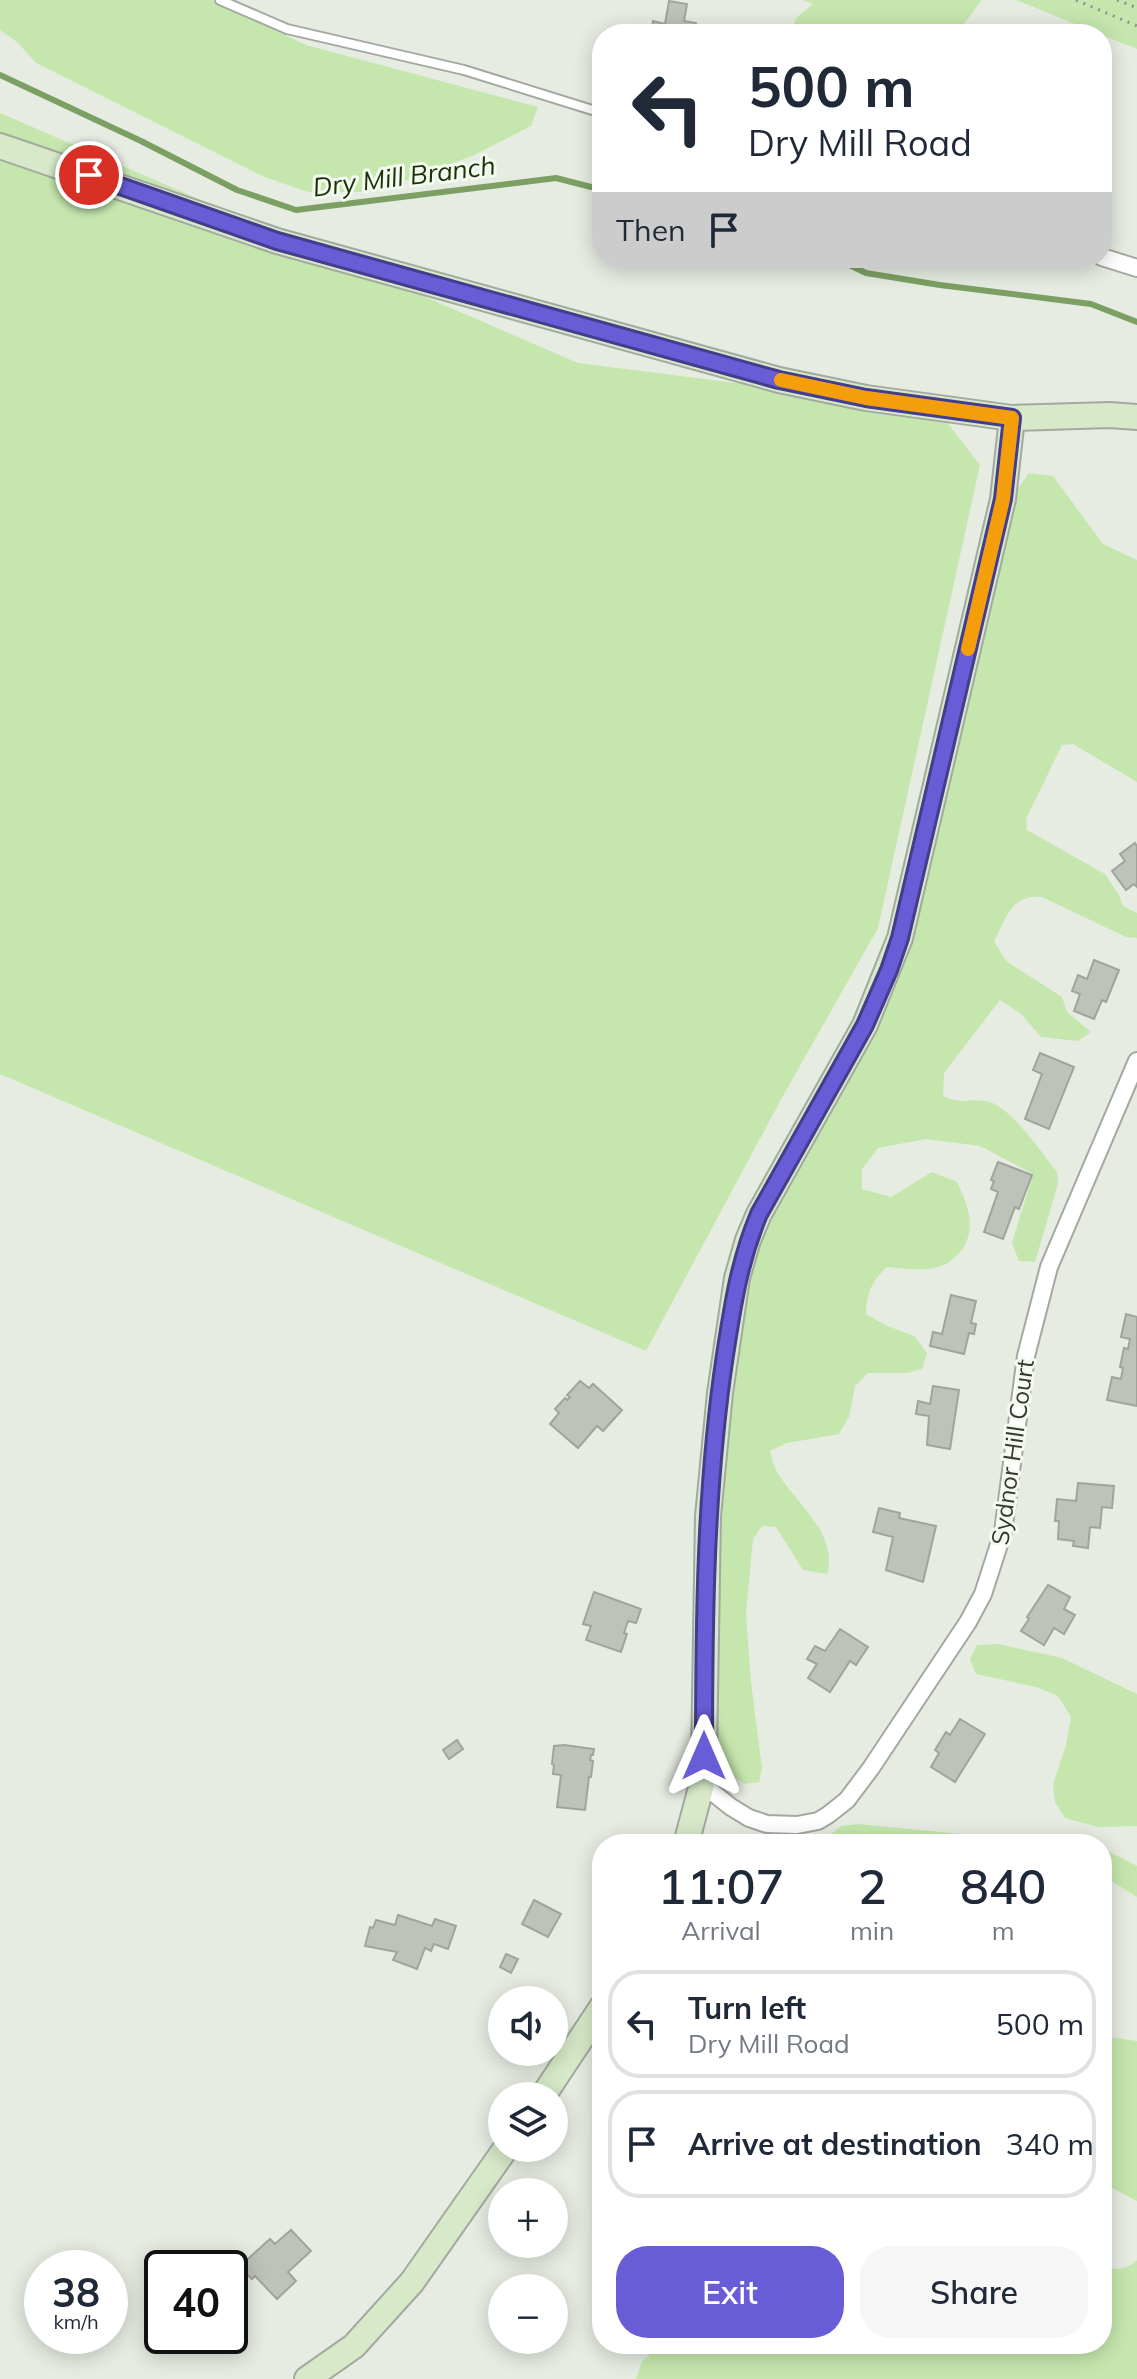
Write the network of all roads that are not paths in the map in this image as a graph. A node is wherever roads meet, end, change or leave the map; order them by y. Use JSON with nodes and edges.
{"nodes":[{"id":1,"x":220,"y":0,"type":"edge"},
{"id":2,"x":592,"y":110,"type":"edge"},
{"id":3,"x":0,"y":146,"type":"edge"},
{"id":4,"x":1112,"y":260,"type":"edge"},
{"id":5,"x":1137,"y":268,"type":"edge"},
{"id":6,"x":1137,"y":417,"type":"edge"},
{"id":7,"x":1012,"y":418,"type":"junction"},
{"id":8,"x":1137,"y":1061,"type":"edge"},
{"id":9,"x":702,"y":1784,"type":"junction"},
{"id":10,"x":689,"y":1834,"type":"edge"},
{"id":11,"x":592,"y":2022,"type":"edge"},
{"id":12,"x":552,"y":2082,"type":"edge"},
{"id":13,"x":496,"y":2162,"type":"edge"},
{"id":14,"x":307,"y":2379,"type":"edge"}],
"edges":[{"from":1,"to":2,"type":"lane"},
{"from":3,"to":7,"type":"street"},
{"from":4,"to":5,"type":"street"},
{"from":6,"to":7,"type":"street"},
{"from":7,"to":9,"type":"street"},
{"from":8,"to":9,"type":"street","name":"Sydnor Hill Court"},
{"from":9,"to":10,"type":"street"},
{"from":11,"to":12,"type":"street"},
{"from":13,"to":14,"type":"street"}]}
